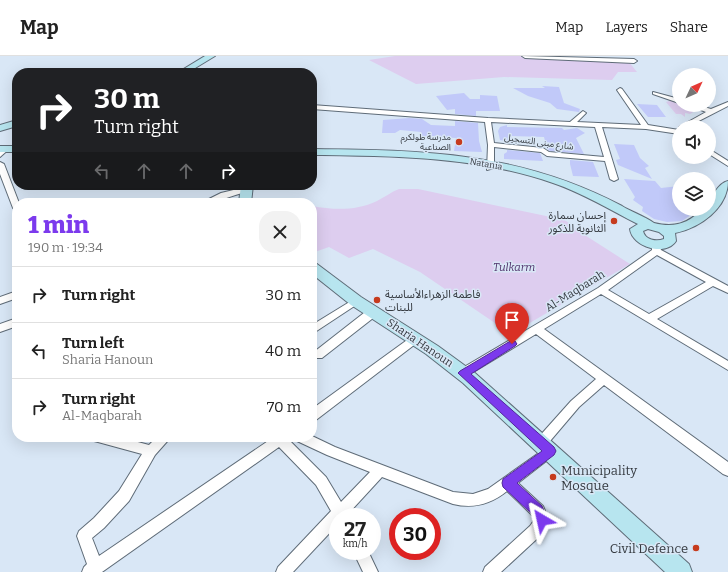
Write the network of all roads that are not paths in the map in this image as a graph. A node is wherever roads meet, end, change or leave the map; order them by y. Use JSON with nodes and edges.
{"nodes":[{"id":1,"x":211,"y":56,"type":"edge"},
{"id":2,"x":525,"y":56,"type":"edge"},
{"id":3,"x":634,"y":61,"type":"dead end"},
{"id":4,"x":190,"y":68,"type":"edge"},
{"id":5,"x":620,"y":90,"type":"dead end"},
{"id":6,"x":655,"y":93,"type":"dead end"},
{"id":7,"x":672,"y":99,"type":"edge"},
{"id":8,"x":728,"y":104,"type":"edge"},
{"id":9,"x":317,"y":107,"type":"edge"},
{"id":10,"x":716,"y":109,"type":"edge"},
{"id":11,"x":708,"y":112,"type":"edge"},
{"id":12,"x":583,"y":113,"type":"dead end"},
{"id":13,"x":488,"y":120,"type":"junction"},
{"id":14,"x":694,"y":120,"type":"edge"},
{"id":15,"x":12,"y":124,"type":"edge"},
{"id":16,"x":571,"y":124,"type":"junction"},
{"id":17,"x":598,"y":125,"type":"junction"},
{"id":18,"x":646,"y":127,"type":"junction"},
{"id":19,"x":0,"y":128,"type":"edge"},
{"id":20,"x":672,"y":131,"type":"edge"},
{"id":21,"x":491,"y":145,"type":"junction"},
{"id":22,"x":317,"y":152,"type":"edge"},
{"id":23,"x":317,"y":155,"type":"edge"},
{"id":24,"x":716,"y":156,"type":"edge"},
{"id":25,"x":608,"y":159,"type":"junction"},
{"id":26,"x":0,"y":164,"type":"edge"},
{"id":27,"x":728,"y":164,"type":"edge"},
{"id":28,"x":491,"y":166,"type":"junction"},
{"id":29,"x":614,"y":179,"type":"dead end"},
{"id":30,"x":728,"y":184,"type":"edge"},
{"id":31,"x":238,"y":190,"type":"edge"},
{"id":32,"x":728,"y":197,"type":"edge"},
{"id":33,"x":13,"y":198,"type":"edge"},
{"id":34,"x":217,"y":198,"type":"edge"},
{"id":35,"x":649,"y":225,"type":"junction"},
{"id":36,"x":663,"y":229,"type":"junction"},
{"id":37,"x":636,"y":230,"type":"junction"},
{"id":38,"x":670,"y":241,"type":"junction"},
{"id":39,"x":656,"y":248,"type":"junction"},
{"id":40,"x":317,"y":271,"type":"edge"},
{"id":41,"x":713,"y":282,"type":"junction"},
{"id":42,"x":601,"y":290,"type":"junction"},
{"id":43,"x":728,"y":290,"type":"edge"},
{"id":44,"x":12,"y":296,"type":"edge"},
{"id":45,"x":0,"y":301,"type":"edge"},
{"id":46,"x":356,"y":301,"type":"junction"},
{"id":47,"x":373,"y":312,"type":"junction"},
{"id":48,"x":650,"y":319,"type":"junction"},
{"id":49,"x":12,"y":324,"type":"edge"},
{"id":50,"x":317,"y":327,"type":"edge"},
{"id":51,"x":0,"y":328,"type":"edge"},
{"id":52,"x":536,"y":329,"type":"junction"},
{"id":53,"x":414,"y":339,"type":"junction"},
{"id":54,"x":318,"y":355,"type":"dead end"},
{"id":55,"x":728,"y":366,"type":"edge"},
{"id":56,"x":463,"y":373,"type":"junction"},
{"id":57,"x":604,"y":378,"type":"junction"},
{"id":58,"x":317,"y":412,"type":"edge"},
{"id":59,"x":117,"y":442,"type":"edge"},
{"id":60,"x":159,"y":442,"type":"edge"},
{"id":61,"x":278,"y":442,"type":"edge"},
{"id":62,"x":285,"y":442,"type":"edge"},
{"id":63,"x":313,"y":442,"type":"edge"},
{"id":64,"x":545,"y":447,"type":"junction"},
{"id":65,"x":151,"y":451,"type":"junction"},
{"id":66,"x":380,"y":470,"type":"junction"},
{"id":67,"x":728,"y":470,"type":"edge"},
{"id":68,"x":508,"y":483,"type":"junction"},
{"id":69,"x":337,"y":508,"type":"edge"},
{"id":70,"x":347,"y":508,"type":"edge"},
{"id":71,"x":329,"y":527,"type":"edge"},
{"id":72,"x":365,"y":560,"type":"edge"},
{"id":73,"x":92,"y":570,"type":"edge"},
{"id":74,"x":283,"y":572,"type":"edge"},
{"id":75,"x":372,"y":572,"type":"edge"},
{"id":76,"x":490,"y":572,"type":"edge"},
{"id":77,"x":681,"y":572,"type":"edge"}],
"edges":[{"from":1,"to":4,"type":"street"},
{"from":2,"to":3,"type":"street"},
{"from":5,"to":18,"type":"street"},
{"from":6,"to":7,"type":"street"},
{"from":8,"to":10,"type":"street"},
{"from":9,"to":13,"type":"street"},
{"from":11,"to":14,"type":"street"},
{"from":12,"to":16,"type":"street"},
{"from":13,"to":16,"type":"street"},
{"from":13,"to":21,"type":"street"},
{"from":15,"to":19,"type":"street"},
{"from":16,"to":17,"type":"street"},
{"from":17,"to":18,"type":"street"},
{"from":17,"to":25,"type":"street"},
{"from":18,"to":20,"type":"street"},
{"from":21,"to":25,"type":"street","name":"شارع مبنى التسجيل"},
{"from":21,"to":28,"type":"street"},
{"from":22,"to":28,"type":"street","name":"Natania"},
{"from":23,"to":28,"type":"street","name":"Natania"},
{"from":24,"to":27,"type":"street"},
{"from":25,"to":29,"type":"street"},
{"from":26,"to":33,"type":"street"},
{"from":28,"to":35,"type":"street","name":"Natania"},
{"from":28,"to":37,"type":"street","name":"Natania"},
{"from":30,"to":36,"type":"street"},
{"from":31,"to":34,"type":"street"},
{"from":32,"to":38,"type":"street"},
{"from":35,"to":36,"type":"street","name":"Natania"},
{"from":35,"to":37,"type":"street"},
{"from":36,"to":38,"type":"street"},
{"from":37,"to":39,"type":"street","name":"Natania"},
{"from":38,"to":39,"type":"street"},
{"from":39,"to":41,"type":"street"},
{"from":39,"to":42,"type":"street","name":"Al-Maqbarah"},
{"from":40,"to":46,"type":"street","name":"Sharia Hanoun"},
{"from":41,"to":43,"type":"street"},
{"from":41,"to":48,"type":"street"},
{"from":42,"to":48,"type":"street"},
{"from":42,"to":52,"type":"street","name":"Al-Maqbarah"},
{"from":44,"to":45,"type":"street"},
{"from":46,"to":47,"type":"street","name":"Sharia Hanoun"},
{"from":46,"to":50,"type":"street"},
{"from":47,"to":53,"type":"street","name":"Sharia Hanoun"},
{"from":47,"to":54,"type":"street"},
{"from":48,"to":55,"type":"street"},
{"from":49,"to":51,"type":"street"},
{"from":52,"to":56,"type":"street","name":"Al-Maqbarah"},
{"from":52,"to":57,"type":"street"},
{"from":53,"to":56,"type":"street","name":"Sharia Hanoun"},
{"from":53,"to":58,"type":"street"},
{"from":56,"to":64,"type":"street","name":"Sharia Hanoun"},
{"from":57,"to":64,"type":"street"},
{"from":57,"to":67,"type":"street"},
{"from":59,"to":65,"type":"street"},
{"from":60,"to":65,"type":"street"},
{"from":61,"to":73,"type":"street"},
{"from":62,"to":69,"type":"street"},
{"from":63,"to":66,"type":"street"},
{"from":64,"to":68,"type":"street"},
{"from":64,"to":77,"type":"street","name":"Sharia Hanoun"},
{"from":65,"to":73,"type":"street"},
{"from":66,"to":68,"type":"street"},
{"from":66,"to":70,"type":"street"},
{"from":68,"to":76,"type":"street"},
{"from":71,"to":74,"type":"street"},
{"from":72,"to":75,"type":"street"}]}
